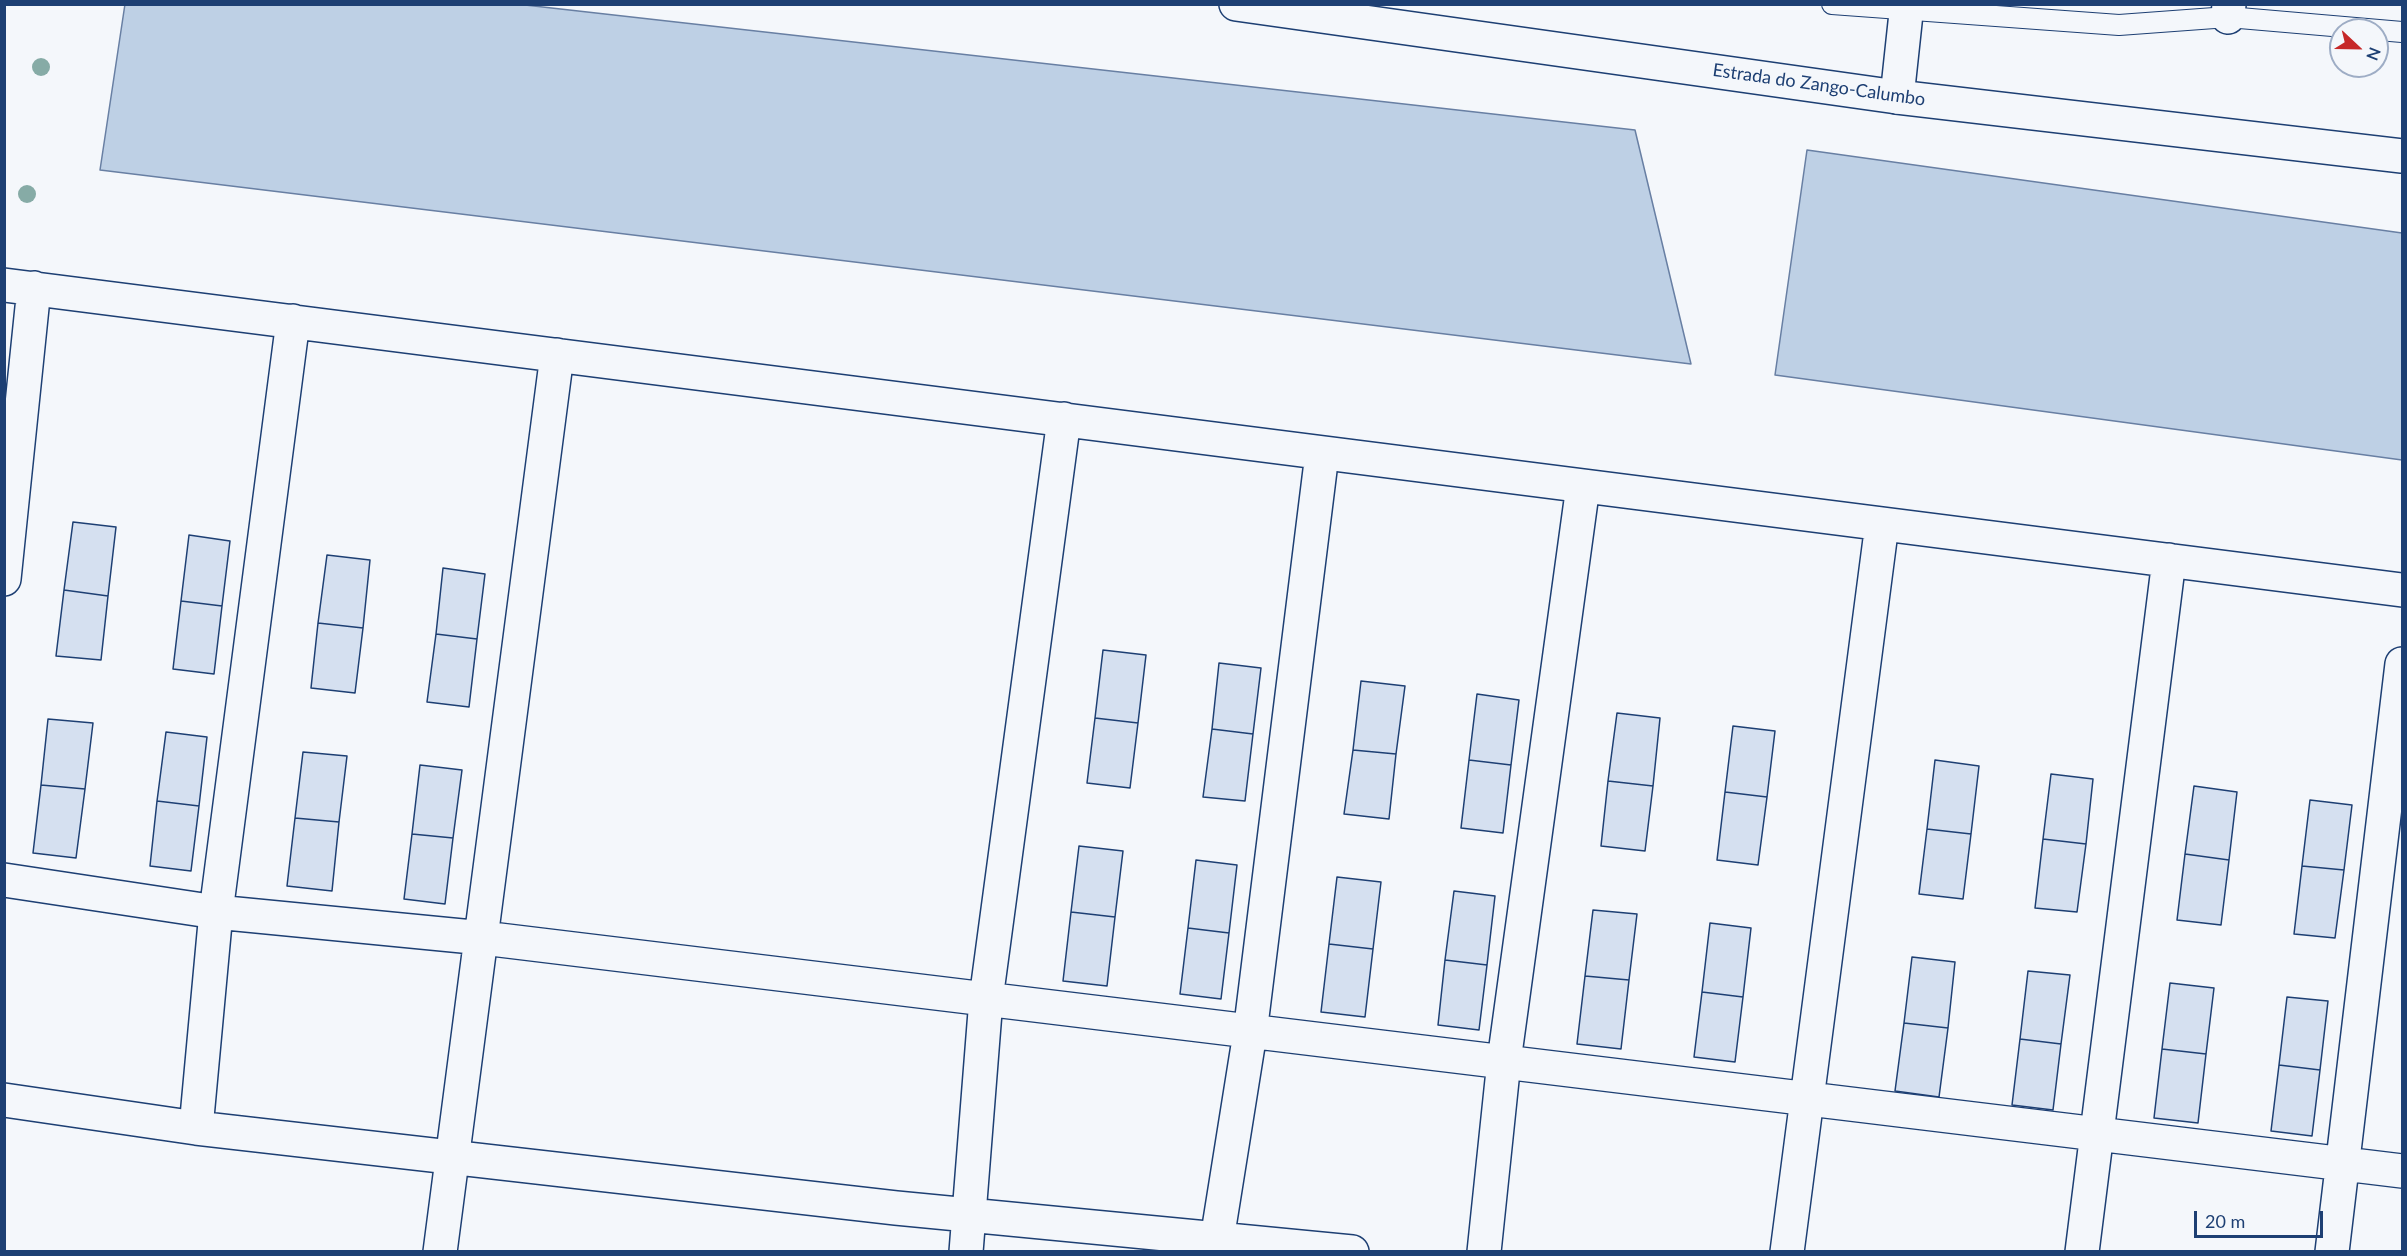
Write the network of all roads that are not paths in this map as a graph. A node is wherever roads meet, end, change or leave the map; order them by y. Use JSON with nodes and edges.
{"nodes":[{"id":1,"x":1236,"y":4,"type":"edge"},
{"id":2,"x":1832,"y":4,"type":"edge"},
{"id":3,"x":1906,"y":7,"type":"edge"},
{"id":4,"x":2229,"y":11,"type":"edge"},
{"id":5,"x":2403,"y":32,"type":"edge"},
{"id":6,"x":1897,"y":97,"type":"junction"},
{"id":7,"x":2403,"y":156,"type":"edge"},
{"id":8,"x":19,"y":286,"type":"edge"},
{"id":9,"x":293,"y":321,"type":"junction"},
{"id":10,"x":557,"y":355,"type":"junction"},
{"id":11,"x":1064,"y":419,"type":"junction"},
{"id":12,"x":1322,"y":454,"type":"junction"},
{"id":13,"x":1583,"y":486,"type":"junction"},
{"id":14,"x":1882,"y":524,"type":"junction"},
{"id":15,"x":2169,"y":560,"type":"junction"},
{"id":16,"x":4,"y":579,"type":"edge"},
{"id":17,"x":2403,"y":590,"type":"edge"},
{"id":18,"x":2403,"y":664,"type":"edge"},
{"id":19,"x":4,"y":880,"type":"edge"},
{"id":20,"x":216,"y":912,"type":"junction"},
{"id":21,"x":483,"y":938,"type":"junction"},
{"id":22,"x":986,"y":999,"type":"junction"},
{"id":23,"x":1250,"y":1033,"type":"junction"},
{"id":24,"x":1504,"y":1061,"type":"junction"},
{"id":25,"x":1807,"y":1098,"type":"junction"},
{"id":26,"x":4,"y":1100,"type":"edge"},
{"id":27,"x":196,"y":1128,"type":"junction"},
{"id":28,"x":2097,"y":1134,"type":"junction"},
{"id":29,"x":451,"y":1156,"type":"junction"},
{"id":30,"x":2342,"y":1164,"type":"junction"},
{"id":31,"x":2403,"y":1172,"type":"edge"},
{"id":32,"x":971,"y":1214,"type":"junction"},
{"id":33,"x":1216,"y":1245,"type":"edge"},
{"id":34,"x":440,"y":1251,"type":"edge"},
{"id":35,"x":966,"y":1251,"type":"edge"},
{"id":36,"x":1352,"y":1251,"type":"edge"},
{"id":37,"x":1484,"y":1251,"type":"edge"},
{"id":38,"x":1787,"y":1251,"type":"edge"},
{"id":39,"x":2082,"y":1251,"type":"edge"},
{"id":40,"x":2332,"y":1251,"type":"edge"}],
"edges":[{"from":1,"to":6,"type":"street","name":"Estrada do Zango-Calumbo"},
{"from":2,"to":3,"type":"lane"},
{"from":3,"to":4,"type":"lane"},
{"from":3,"to":6,"type":"street"},
{"from":4,"to":5,"type":"lane"},
{"from":6,"to":7,"type":"street","name":"Estrada do Zango-Calumbo"},
{"from":8,"to":9,"type":"street"},
{"from":8,"to":16,"type":"street"},
{"from":9,"to":10,"type":"street"},
{"from":9,"to":20,"type":"street"},
{"from":10,"to":11,"type":"street"},
{"from":10,"to":21,"type":"street"},
{"from":11,"to":12,"type":"street"},
{"from":11,"to":22,"type":"street"},
{"from":12,"to":13,"type":"street"},
{"from":12,"to":23,"type":"street"},
{"from":13,"to":14,"type":"street"},
{"from":13,"to":24,"type":"street"},
{"from":14,"to":15,"type":"street"},
{"from":14,"to":25,"type":"street"},
{"from":15,"to":17,"type":"street"},
{"from":15,"to":28,"type":"street"},
{"from":18,"to":30,"type":"street"},
{"from":19,"to":20,"type":"street"},
{"from":20,"to":21,"type":"street"},
{"from":20,"to":27,"type":"street"},
{"from":21,"to":22,"type":"street"},
{"from":21,"to":29,"type":"street"},
{"from":22,"to":23,"type":"street"},
{"from":22,"to":32,"type":"street"},
{"from":23,"to":24,"type":"street"},
{"from":23,"to":33,"type":"street"},
{"from":24,"to":25,"type":"street"},
{"from":24,"to":37,"type":"street"},
{"from":25,"to":28,"type":"street"},
{"from":25,"to":38,"type":"street"},
{"from":26,"to":27,"type":"street"},
{"from":27,"to":29,"type":"street"},
{"from":28,"to":30,"type":"street"},
{"from":28,"to":39,"type":"street"},
{"from":29,"to":32,"type":"street"},
{"from":29,"to":34,"type":"street"},
{"from":30,"to":31,"type":"street"},
{"from":30,"to":40,"type":"street"},
{"from":32,"to":33,"type":"street"},
{"from":32,"to":35,"type":"street"},
{"from":33,"to":36,"type":"street"}]}
